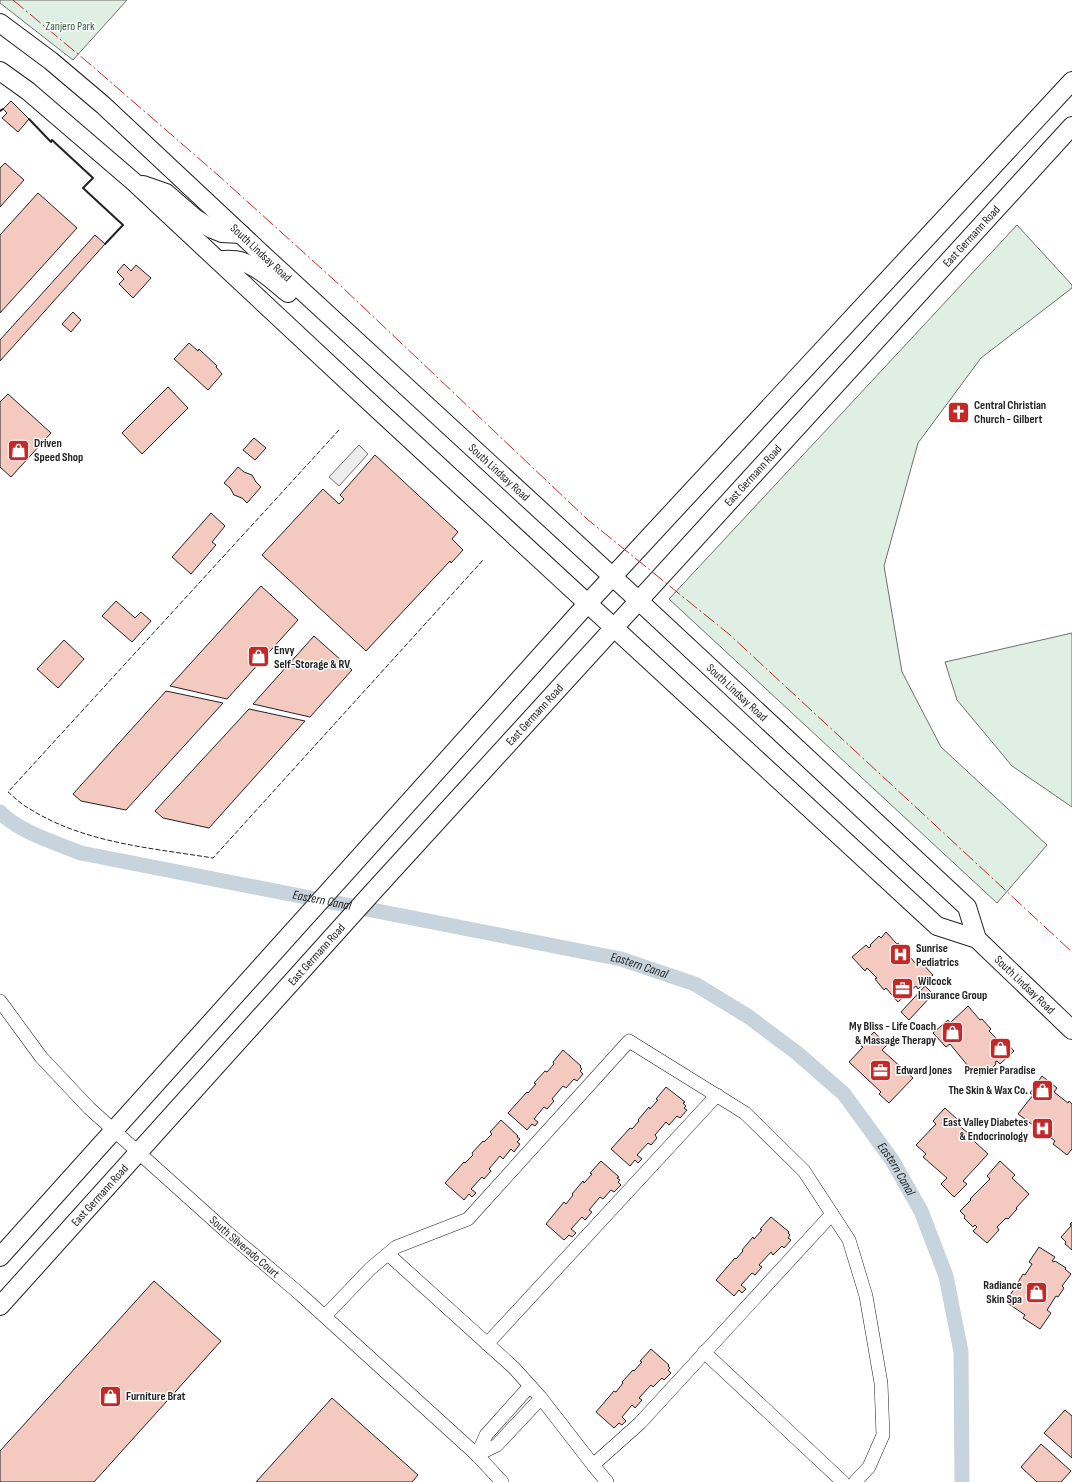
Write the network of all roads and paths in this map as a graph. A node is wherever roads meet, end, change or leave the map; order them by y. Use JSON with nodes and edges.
{"nodes":[{"id":1,"x":0,"y":24,"type":"edge"},
{"id":2,"x":0,"y":71,"type":"edge"},
{"id":3,"x":1072,"y":81,"type":"edge"},
{"id":4,"x":1072,"y":126,"type":"edge"},
{"id":5,"x":134,"y":182,"type":"junction"},
{"id":6,"x":241,"y":234,"type":"junction"},
{"id":7,"x":218,"y":260,"type":"junction"},
{"id":8,"x":338,"y":324,"type":"junction"},
{"id":9,"x":612,"y":577,"type":"junction"},
{"id":10,"x":639,"y":601,"type":"junction"},
{"id":11,"x":588,"y":603,"type":"junction"},
{"id":12,"x":615,"y":628,"type":"junction"},
{"id":13,"x":977,"y":940,"type":"junction"},
{"id":14,"x":0,"y":1001,"type":"edge"},
{"id":15,"x":1072,"y":1030,"type":"edge"},
{"id":16,"x":717,"y":1095,"type":"junction"},
{"id":17,"x":114,"y":1130,"type":"junction"},
{"id":18,"x":139,"y":1152,"type":"junction"},
{"id":19,"x":832,"y":1214,"type":"junction"},
{"id":20,"x":389,"y":1255,"type":"junction"},
{"id":21,"x":0,"y":1257,"type":"edge"},
{"id":22,"x":0,"y":1306,"type":"edge"},
{"id":23,"x":325,"y":1316,"type":"junction"},
{"id":24,"x":487,"y":1344,"type":"junction"},
{"id":25,"x":704,"y":1352,"type":"junction"},
{"id":26,"x":530,"y":1386,"type":"junction"},
{"id":27,"x":541,"y":1398,"type":"junction"},
{"id":28,"x":477,"y":1455,"type":"junction"},
{"id":29,"x":592,"y":1465,"type":"junction"},
{"id":30,"x":502,"y":1482,"type":"edge"},
{"id":31,"x":607,"y":1482,"type":"edge"},
{"id":32,"x":843,"y":1482,"type":"edge"},
{"id":33,"x":855,"y":1482,"type":"edge"}],
"edges":[{"from":1,"to":6,"type":"main road","name":"South Lindsay Road"},
{"from":2,"to":5,"type":"main road","name":"South Lindsay Road"},
{"from":3,"to":9,"type":"main road"},
{"from":4,"to":10,"type":"main road","name":"East Germann Road"},
{"from":5,"to":6,"type":"main road"},
{"from":5,"to":7,"type":"main road","name":"South Lindsay Road"},
{"from":6,"to":8,"type":"main road","name":"South Lindsay Road"},
{"from":7,"to":8,"type":"main road"},
{"from":7,"to":11,"type":"main road","name":"South Lindsay Road"},
{"from":8,"to":9,"type":"main road","name":"South Lindsay Road"},
{"from":9,"to":10,"type":"main road","name":"South Lindsay Road"},
{"from":9,"to":11,"type":"main road"},
{"from":10,"to":12,"type":"main road","name":"East Germann Road"},
{"from":10,"to":13,"type":"main road","name":"South Lindsay Road"},
{"from":11,"to":12,"type":"main road","name":"South Lindsay Road"},
{"from":11,"to":17,"type":"main road"},
{"from":12,"to":13,"type":"main road","name":"South Lindsay Road"},
{"from":12,"to":18,"type":"main road","name":"East Germann Road"},
{"from":13,"to":15,"type":"main road","name":"South Lindsay Road"},
{"from":14,"to":17,"type":"street","name":"South Silverado Court"},
{"from":16,"to":19,"type":"street"},
{"from":16,"to":20,"type":"street"},
{"from":16,"to":24,"type":"street"},
{"from":17,"to":18,"type":"street","name":"South Silverado Court"},
{"from":17,"to":21,"type":"main road"},
{"from":18,"to":22,"type":"main road","name":"East Germann Road"},
{"from":18,"to":23,"type":"street","name":"South Silverado Court"},
{"from":19,"to":25,"type":"street"},
{"from":19,"to":33,"type":"street"},
{"from":20,"to":23,"type":"street"},
{"from":20,"to":24,"type":"street"},
{"from":23,"to":28,"type":"street","name":"South Silverado Court"},
{"from":24,"to":26,"type":"street"},
{"from":25,"to":29,"type":"street"},
{"from":25,"to":32,"type":"street"},
{"from":26,"to":27,"type":"street"},
{"from":26,"to":28,"type":"street"},
{"from":27,"to":28,"type":"street"},
{"from":27,"to":29,"type":"street"},
{"from":28,"to":30,"type":"street","name":"South Silverado Court"},
{"from":29,"to":31,"type":"street"}]}
